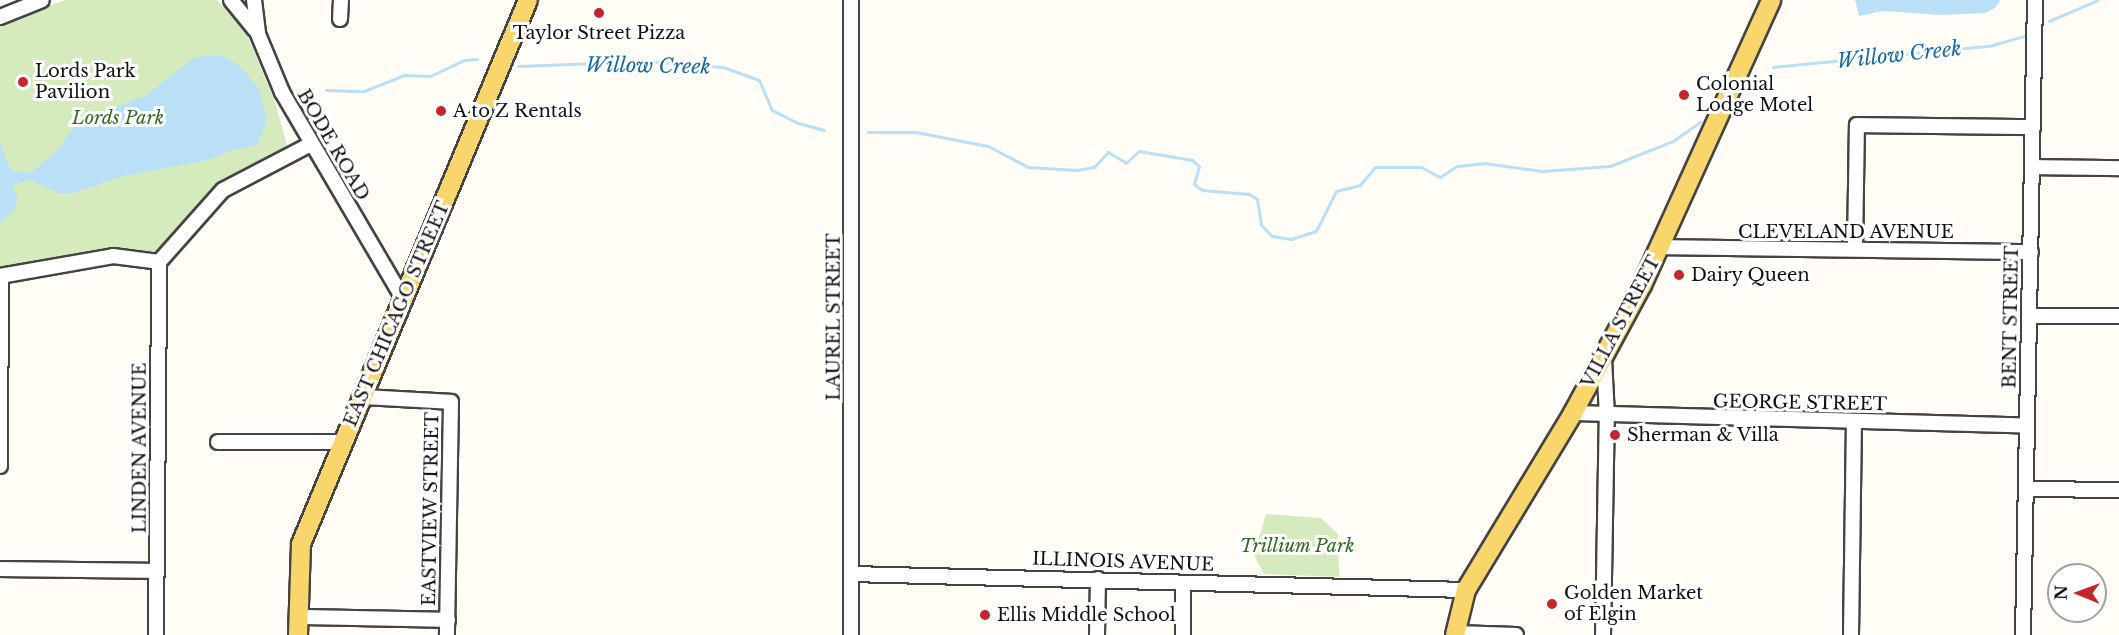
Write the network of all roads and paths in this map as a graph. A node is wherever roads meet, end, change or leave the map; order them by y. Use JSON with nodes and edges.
{"nodes":[{"id":1,"x":42,"y":0,"type":"edge"},
{"id":2,"x":231,"y":0,"type":"edge"},
{"id":3,"x":254,"y":0,"type":"edge"},
{"id":4,"x":340,"y":0,"type":"edge"},
{"id":5,"x":528,"y":0,"type":"edge"},
{"id":6,"x":850,"y":0,"type":"edge"},
{"id":7,"x":1771,"y":0,"type":"edge"},
{"id":8,"x":2035,"y":0,"type":"edge"},
{"id":9,"x":0,"y":17,"type":"edge"},
{"id":10,"x":340,"y":19,"type":"dead end"},
{"id":11,"x":258,"y":34,"type":"junction"},
{"id":12,"x":2033,"y":127,"type":"junction"},
{"id":13,"x":311,"y":144,"type":"junction"},
{"id":14,"x":2032,"y":167,"type":"junction"},
{"id":15,"x":2119,"y":168,"type":"edge"},
{"id":16,"x":1661,"y":247,"type":"junction"},
{"id":17,"x":1856,"y":249,"type":"junction"},
{"id":18,"x":2031,"y":252,"type":"junction"},
{"id":19,"x":159,"y":262,"type":"junction"},
{"id":20,"x":0,"y":276,"type":"edge"},
{"id":21,"x":403,"y":298,"type":"junction"},
{"id":22,"x":2029,"y":316,"type":"junction"},
{"id":23,"x":2119,"y":316,"type":"edge"},
{"id":24,"x":1604,"y":358,"type":"junction"},
{"id":25,"x":362,"y":397,"type":"junction"},
{"id":26,"x":1573,"y":413,"type":"junction"},
{"id":27,"x":1607,"y":416,"type":"junction"},
{"id":28,"x":1854,"y":422,"type":"junction"},
{"id":29,"x":2027,"y":426,"type":"junction"},
{"id":30,"x":218,"y":442,"type":"dead end"},
{"id":31,"x":343,"y":442,"type":"junction"},
{"id":32,"x":0,"y":466,"type":"edge"},
{"id":33,"x":2026,"y":489,"type":"junction"},
{"id":34,"x":2119,"y":490,"type":"edge"},
{"id":35,"x":0,"y":569,"type":"edge"},
{"id":36,"x":157,"y":571,"type":"junction"},
{"id":37,"x":851,"y":574,"type":"junction"},
{"id":38,"x":1098,"y":579,"type":"junction"},
{"id":39,"x":1183,"y":583,"type":"junction"},
{"id":40,"x":1466,"y":590,"type":"junction"},
{"id":41,"x":448,"y":620,"type":"junction"},
{"id":42,"x":298,"y":626,"type":"edge"},
{"id":43,"x":1455,"y":634,"type":"edge"},
{"id":44,"x":156,"y":635,"type":"edge"},
{"id":45,"x":447,"y":635,"type":"edge"},
{"id":46,"x":851,"y":635,"type":"edge"},
{"id":47,"x":1097,"y":635,"type":"edge"},
{"id":48,"x":1183,"y":635,"type":"edge"},
{"id":49,"x":1516,"y":635,"type":"edge"},
{"id":50,"x":1603,"y":635,"type":"edge"},
{"id":51,"x":1851,"y":635,"type":"edge"},
{"id":52,"x":2023,"y":635,"type":"edge"}],
"edges":[{"from":1,"to":9,"type":"street"},
{"from":2,"to":11,"type":"street"},
{"from":3,"to":11,"type":"street","name":"BODE ROAD"},
{"from":4,"to":10,"type":"street"},
{"from":5,"to":21,"type":"main road","name":"EAST CHICAGO STREET"},
{"from":6,"to":37,"type":"street","name":"LAUREL STREET"},
{"from":7,"to":16,"type":"main road","name":"VILLA STREET"},
{"from":8,"to":12,"type":"street","name":"BENT STREET"},
{"from":11,"to":13,"type":"street","name":"BODE ROAD"},
{"from":12,"to":14,"type":"street","name":"BENT STREET"},
{"from":12,"to":17,"type":"street"},
{"from":13,"to":19,"type":"street"},
{"from":13,"to":21,"type":"street","name":"BODE ROAD"},
{"from":14,"to":15,"type":"street"},
{"from":14,"to":18,"type":"street","name":"BENT STREET"},
{"from":16,"to":17,"type":"street","name":"CLEVELAND AVENUE"},
{"from":16,"to":24,"type":"main road","name":"VILLA STREET"},
{"from":17,"to":18,"type":"street","name":"CLEVELAND AVENUE"},
{"from":18,"to":22,"type":"street","name":"BENT STREET"},
{"from":19,"to":20,"type":"street"},
{"from":19,"to":36,"type":"street","name":"LINDEN AVENUE"},
{"from":20,"to":32,"type":"street"},
{"from":21,"to":25,"type":"main road","name":"EAST CHICAGO STREET"},
{"from":22,"to":23,"type":"street"},
{"from":22,"to":29,"type":"street","name":"BENT STREET"},
{"from":24,"to":26,"type":"main road","name":"VILLA STREET"},
{"from":24,"to":27,"type":"street"},
{"from":25,"to":31,"type":"main road","name":"EAST CHICAGO STREET"},
{"from":25,"to":41,"type":"street","name":"EASTVIEW STREET"},
{"from":26,"to":27,"type":"street","name":"GEORGE STREET"},
{"from":26,"to":40,"type":"main road","name":"VILLA STREET"},
{"from":27,"to":28,"type":"street","name":"GEORGE STREET"},
{"from":27,"to":50,"type":"street"},
{"from":28,"to":29,"type":"street","name":"GEORGE STREET"},
{"from":28,"to":51,"type":"street"},
{"from":29,"to":33,"type":"street","name":"BENT STREET"},
{"from":30,"to":31,"type":"street"},
{"from":31,"to":42,"type":"main road","name":"EAST CHICAGO STREET"},
{"from":33,"to":34,"type":"street"},
{"from":33,"to":52,"type":"street","name":"BENT STREET"},
{"from":35,"to":36,"type":"street"},
{"from":36,"to":44,"type":"street","name":"LINDEN AVENUE"},
{"from":37,"to":38,"type":"street","name":"ILLINOIS AVENUE"},
{"from":37,"to":46,"type":"street","name":"LAUREL STREET"},
{"from":38,"to":39,"type":"street","name":"ILLINOIS AVENUE"},
{"from":38,"to":47,"type":"street"},
{"from":39,"to":40,"type":"street","name":"ILLINOIS AVENUE"},
{"from":39,"to":48,"type":"street"},
{"from":40,"to":43,"type":"main road","name":"VILLA STREET"},
{"from":41,"to":42,"type":"street"},
{"from":41,"to":45,"type":"street","name":"EASTVIEW STREET"},
{"from":43,"to":49,"type":"street"}]}
